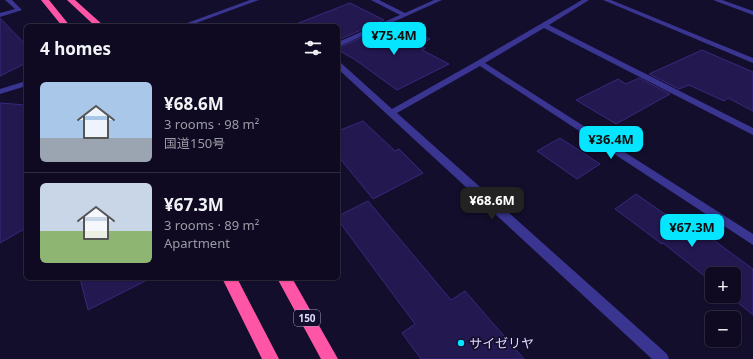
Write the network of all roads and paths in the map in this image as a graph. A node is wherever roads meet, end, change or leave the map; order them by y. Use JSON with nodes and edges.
{"nodes":[{"id":1,"x":8,"y":0,"type":"edge"},
{"id":2,"x":45,"y":0,"type":"edge"},
{"id":3,"x":71,"y":0,"type":"edge"},
{"id":4,"x":256,"y":0,"type":"edge"},
{"id":5,"x":374,"y":0,"type":"edge"},
{"id":6,"x":439,"y":0,"type":"edge"},
{"id":7,"x":586,"y":0,"type":"edge"},
{"id":8,"x":606,"y":0,"type":"edge"},
{"id":9,"x":716,"y":0,"type":"edge"},
{"id":10,"x":753,"y":13,"type":"edge"},
{"id":11,"x":0,"y":15,"type":"edge"},
{"id":12,"x":405,"y":15,"type":"junction"},
{"id":13,"x":64,"y":24,"type":"edge"},
{"id":14,"x":98,"y":24,"type":"edge"},
{"id":15,"x":188,"y":24,"type":"edge"},
{"id":16,"x":544,"y":25,"type":"junction"},
{"id":17,"x":340,"y":44,"type":"edge"},
{"id":18,"x":753,"y":62,"type":"edge"},
{"id":19,"x":480,"y":63,"type":"junction"},
{"id":20,"x":340,"y":67,"type":"edge"},
{"id":21,"x":24,"y":84,"type":"edge"},
{"id":22,"x":0,"y":92,"type":"edge"},
{"id":23,"x":391,"y":113,"type":"junction"},
{"id":24,"x":753,"y":132,"type":"edge"},
{"id":25,"x":753,"y":240,"type":"edge"},
{"id":26,"x":230,"y":280,"type":"edge"},
{"id":27,"x":285,"y":280,"type":"edge"},
{"id":28,"x":271,"y":359,"type":"edge"},
{"id":29,"x":330,"y":359,"type":"edge"},
{"id":30,"x":662,"y":359,"type":"edge"}],
"edges":[{"from":1,"to":11,"type":"street"},
{"from":2,"to":13,"type":"highway"},
{"from":3,"to":14,"type":"highway"},
{"from":4,"to":15,"type":"street"},
{"from":5,"to":12,"type":"street"},
{"from":6,"to":12,"type":"street"},
{"from":7,"to":16,"type":"street"},
{"from":8,"to":18,"type":"street"},
{"from":9,"to":10,"type":"street"},
{"from":12,"to":17,"type":"street"},
{"from":16,"to":19,"type":"street"},
{"from":16,"to":24,"type":"street"},
{"from":19,"to":23,"type":"street"},
{"from":19,"to":25,"type":"street"},
{"from":20,"to":23,"type":"street"},
{"from":21,"to":22,"type":"street"},
{"from":23,"to":30,"type":"street"},
{"from":26,"to":28,"type":"highway"},
{"from":27,"to":29,"type":"highway","number":"150"}]}
